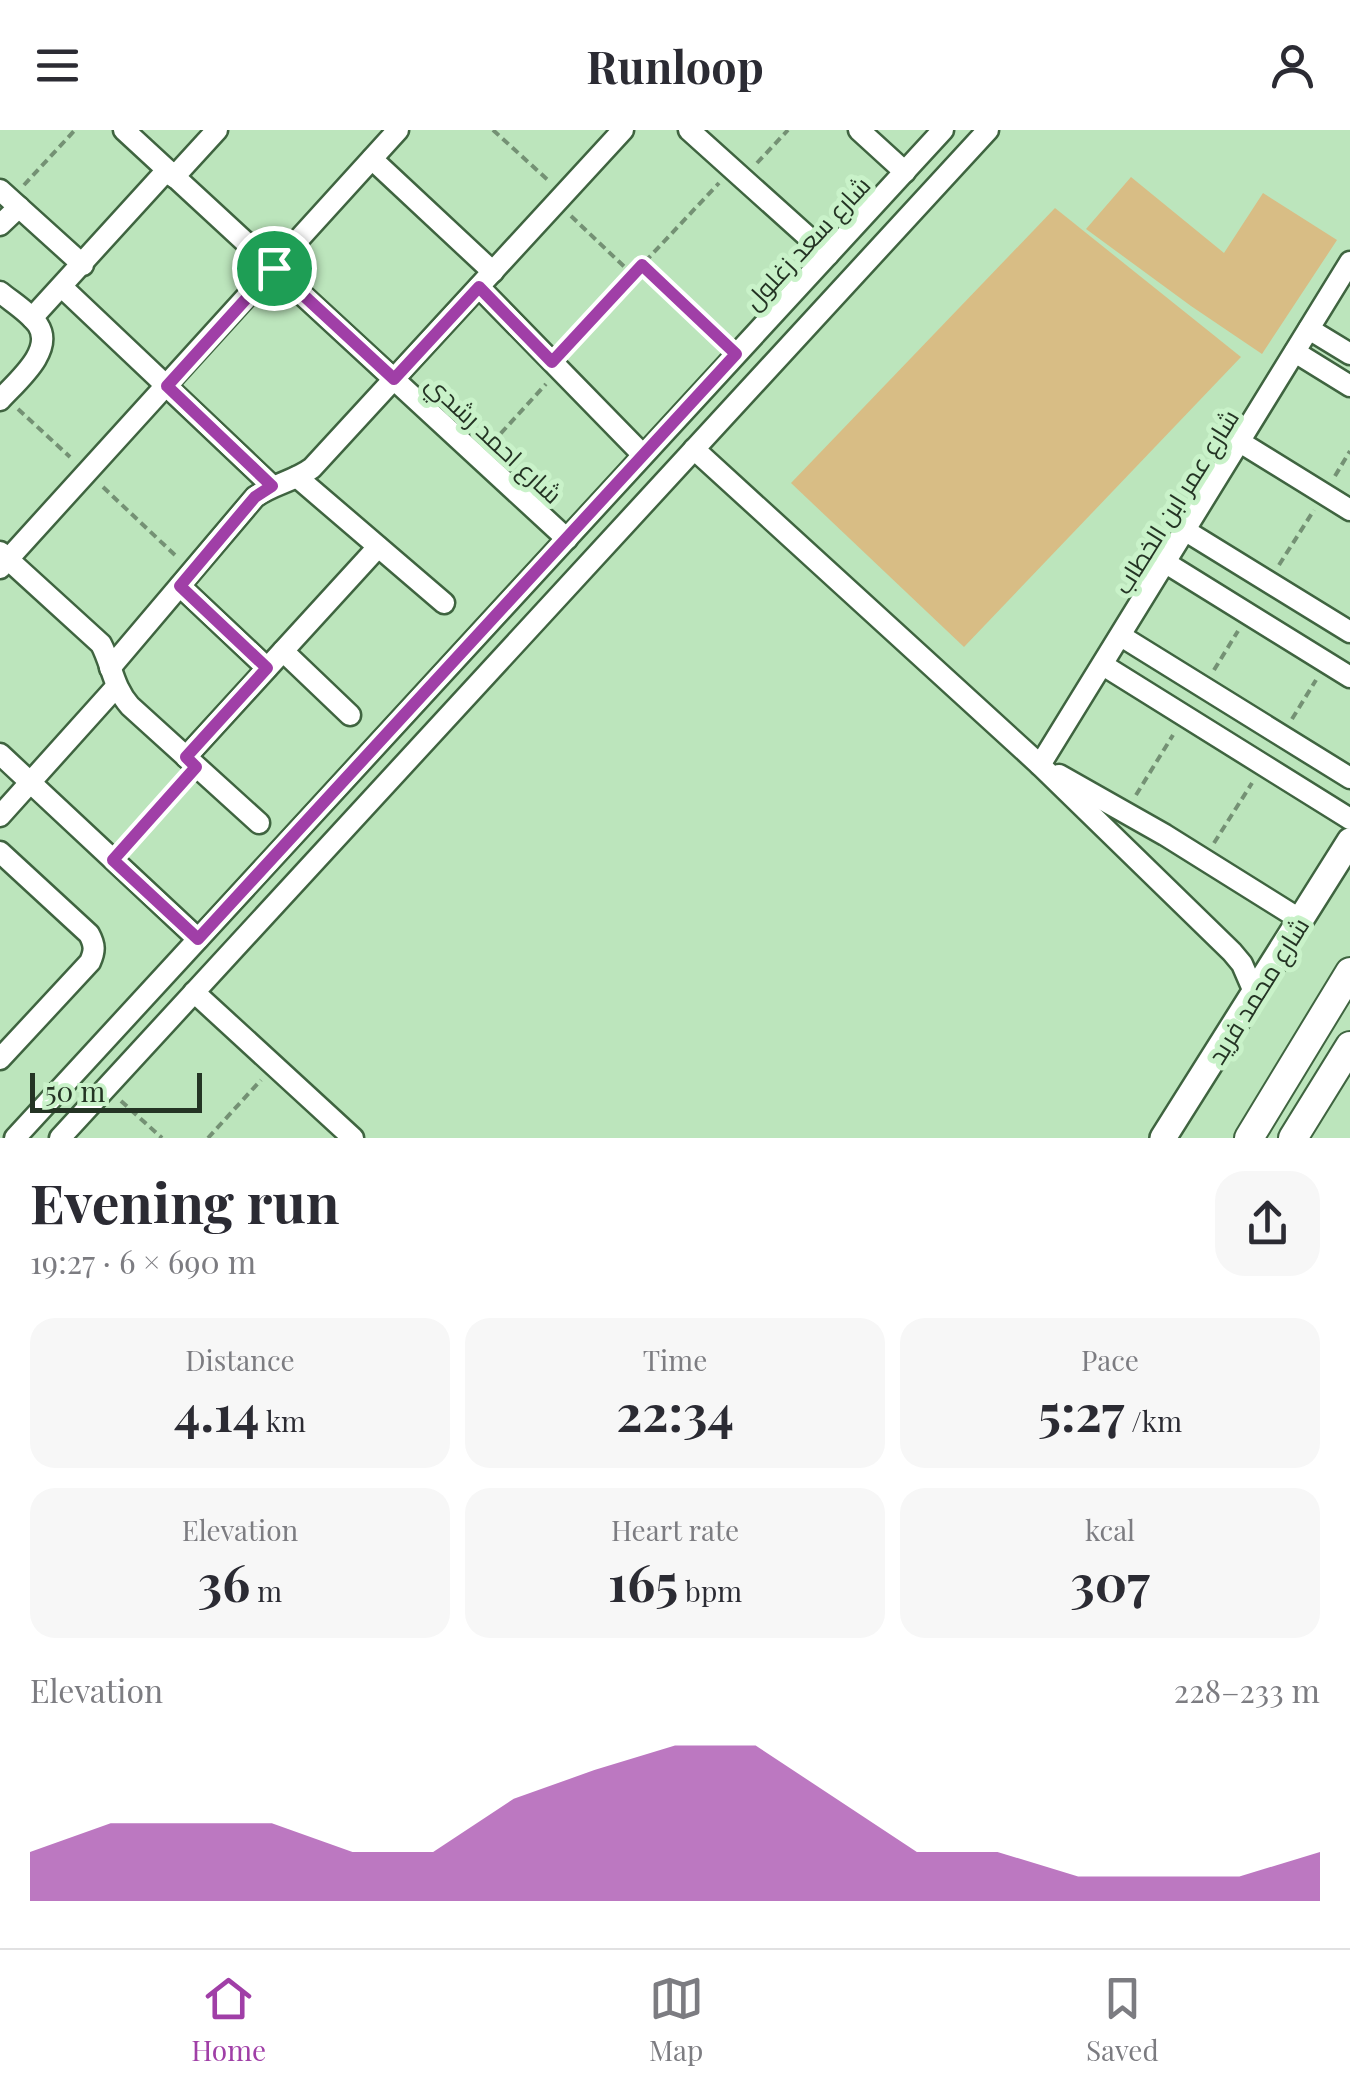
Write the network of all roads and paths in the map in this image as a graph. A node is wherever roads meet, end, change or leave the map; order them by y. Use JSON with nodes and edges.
{"nodes":[{"id":1,"x":74,"y":130,"type":"edge"},
{"id":2,"x":124,"y":130,"type":"edge"},
{"id":3,"x":217,"y":130,"type":"edge"},
{"id":4,"x":398,"y":130,"type":"edge"},
{"id":5,"x":493,"y":130,"type":"edge"},
{"id":6,"x":623,"y":130,"type":"edge"},
{"id":7,"x":690,"y":130,"type":"edge"},
{"id":8,"x":788,"y":130,"type":"edge"},
{"id":9,"x":859,"y":130,"type":"edge"},
{"id":10,"x":943,"y":130,"type":"edge"},
{"id":11,"x":988,"y":130,"type":"edge"},
{"id":12,"x":372,"y":159,"type":"junction"},
{"id":13,"x":904,"y":172,"type":"junction"},
{"id":14,"x":171,"y":174,"type":"junction"},
{"id":15,"x":738,"y":174,"type":"junction"},
{"id":16,"x":10,"y":198,"type":"edge"},
{"id":17,"x":560,"y":198,"type":"junction"},
{"id":18,"x":0,"y":225,"type":"edge"},
{"id":19,"x":828,"y":255,"type":"junction"},
{"id":20,"x":1350,"y":262,"type":"edge"},
{"id":21,"x":83,"y":265,"type":"junction"},
{"id":22,"x":642,"y":265,"type":"junction"},
{"id":23,"x":274,"y":268,"type":"junction"},
{"id":24,"x":633,"y":275,"type":"junction"},
{"id":25,"x":486,"y":279,"type":"junction"},
{"id":26,"x":62,"y":287,"type":"junction"},
{"id":27,"x":0,"y":292,"type":"edge"},
{"id":28,"x":32,"y":318,"type":"junction"},
{"id":29,"x":1309,"y":328,"type":"junction"},
{"id":30,"x":1295,"y":352,"type":"junction"},
{"id":31,"x":736,"y":354,"type":"junction"},
{"id":32,"x":1350,"y":354,"type":"edge"},
{"id":33,"x":555,"y":366,"type":"junction"},
{"id":34,"x":394,"y":379,"type":"junction"},
{"id":35,"x":167,"y":386,"type":"junction"},
{"id":36,"x":1350,"y":386,"type":"edge"},
{"id":37,"x":0,"y":400,"type":"edge"},
{"id":38,"x":1240,"y":442,"type":"junction"},
{"id":39,"x":694,"y":449,"type":"junction"},
{"id":40,"x":1350,"y":451,"type":"edge"},
{"id":41,"x":643,"y":456,"type":"junction"},
{"id":42,"x":479,"y":457,"type":"junction"},
{"id":43,"x":298,"y":477,"type":"junction"},
{"id":44,"x":272,"y":486,"type":"junction"},
{"id":45,"x":1324,"y":493,"type":"junction"},
{"id":46,"x":1350,"y":510,"type":"edge"},
{"id":47,"x":1186,"y":530,"type":"junction"},
{"id":48,"x":567,"y":538,"type":"junction"},
{"id":49,"x":378,"y":546,"type":"junction"},
{"id":50,"x":3,"y":560,"type":"edge"},
{"id":51,"x":1166,"y":562,"type":"junction"},
{"id":52,"x":1269,"y":582,"type":"junction"},
{"id":53,"x":180,"y":586,"type":"junction"},
{"id":54,"x":444,"y":602,"type":"dead end"},
{"id":55,"x":1249,"y":614,"type":"junction"},
{"id":56,"x":1350,"y":632,"type":"edge"},
{"id":57,"x":1121,"y":636,"type":"junction"},
{"id":58,"x":282,"y":652,"type":"junction"},
{"id":59,"x":1327,"y":662,"type":"junction"},
{"id":60,"x":1103,"y":665,"type":"junction"},
{"id":61,"x":267,"y":668,"type":"junction"},
{"id":62,"x":113,"y":677,"type":"junction"},
{"id":63,"x":1350,"y":677,"type":"edge"},
{"id":64,"x":1203,"y":687,"type":"junction"},
{"id":65,"x":350,"y":715,"type":"dead end"},
{"id":66,"x":1185,"y":716,"type":"junction"},
{"id":67,"x":1282,"y":736,"type":"junction"},
{"id":68,"x":0,"y":754,"type":"edge"},
{"id":69,"x":191,"y":762,"type":"junction"},
{"id":70,"x":1040,"y":764,"type":"junction"},
{"id":71,"x":1263,"y":764,"type":"junction"},
{"id":72,"x":1350,"y":778,"type":"edge"},
{"id":73,"x":30,"y":782,"type":"junction"},
{"id":74,"x":1126,"y":812,"type":"junction"},
{"id":75,"x":0,"y":816,"type":"edge"},
{"id":76,"x":1350,"y":819,"type":"edge"},
{"id":77,"x":259,"y":823,"type":"dead end"},
{"id":78,"x":1350,"y":840,"type":"edge"},
{"id":79,"x":0,"y":852,"type":"edge"},
{"id":80,"x":113,"y":860,"type":"junction"},
{"id":81,"x":1204,"y":860,"type":"junction"},
{"id":82,"x":1301,"y":920,"type":"junction"},
{"id":83,"x":198,"y":939,"type":"junction"},
{"id":84,"x":1350,"y":972,"type":"edge"},
{"id":85,"x":194,"y":992,"type":"junction"},
{"id":86,"x":1254,"y":994,"type":"junction"},
{"id":87,"x":1350,"y":1046,"type":"edge"},
{"id":88,"x":2,"y":1054,"type":"edge"},
{"id":89,"x":274,"y":1066,"type":"junction"},
{"id":90,"x":106,"y":1088,"type":"junction"},
{"id":91,"x":15,"y":1138,"type":"edge"},
{"id":92,"x":60,"y":1138,"type":"edge"},
{"id":93,"x":162,"y":1138,"type":"edge"},
{"id":94,"x":208,"y":1138,"type":"edge"},
{"id":95,"x":353,"y":1138,"type":"edge"},
{"id":96,"x":1163,"y":1138,"type":"edge"},
{"id":97,"x":1249,"y":1138,"type":"edge"},
{"id":98,"x":1293,"y":1138,"type":"edge"}],
"edges":[{"from":1,"to":16,"type":"path"},
{"from":2,"to":14,"type":"street","name":"شارع احمد رشدي"},
{"from":3,"to":14,"type":"street"},
{"from":4,"to":12,"type":"street"},
{"from":5,"to":17,"type":"path"},
{"from":6,"to":17,"type":"street"},
{"from":7,"to":15,"type":"street"},
{"from":8,"to":15,"type":"path"},
{"from":9,"to":13,"type":"street"},
{"from":10,"to":13,"type":"street","name":"شارع سعد زغلول"},
{"from":11,"to":39,"type":"street"},
{"from":12,"to":23,"type":"street"},
{"from":12,"to":25,"type":"street"},
{"from":13,"to":19,"type":"street","name":"شارع سعد زغلول"},
{"from":14,"to":21,"type":"street"},
{"from":14,"to":23,"type":"street","name":"شارع احمد رشدي"},
{"from":15,"to":19,"type":"street"},
{"from":15,"to":22,"type":"path"},
{"from":16,"to":18,"type":"street"},
{"from":16,"to":21,"type":"street"},
{"from":17,"to":24,"type":"path"},
{"from":17,"to":25,"type":"street"},
{"from":19,"to":31,"type":"street","name":"شارع سعد زغلول"},
{"from":20,"to":29,"type":"street","name":"شارع عمر ابن الخطاب"},
{"from":21,"to":26,"type":"street"},
{"from":22,"to":24,"type":"path"},
{"from":22,"to":31,"type":"path"},
{"from":23,"to":34,"type":"street","name":"شارع احمد رشدي"},
{"from":23,"to":35,"type":"street"},
{"from":24,"to":33,"type":"path"},
{"from":25,"to":33,"type":"street"},
{"from":25,"to":34,"type":"street"},
{"from":26,"to":28,"type":"street"},
{"from":26,"to":35,"type":"street"},
{"from":27,"to":28,"type":"street"},
{"from":28,"to":37,"type":"street"},
{"from":29,"to":30,"type":"street","name":"شارع عمر ابن الخطاب"},
{"from":29,"to":32,"type":"street"},
{"from":30,"to":36,"type":"street"},
{"from":30,"to":38,"type":"street","name":"شارع عمر ابن الخطاب"},
{"from":31,"to":41,"type":"street","name":"شارع سعد زغلول"},
{"from":33,"to":41,"type":"street"},
{"from":33,"to":42,"type":"path"},
{"from":34,"to":42,"type":"street","name":"شارع احمد رشدي"},
{"from":34,"to":43,"type":"street"},
{"from":35,"to":44,"type":"street"},
{"from":35,"to":50,"type":"street"},
{"from":38,"to":45,"type":"street"},
{"from":38,"to":47,"type":"street","name":"شارع عمر ابن الخطاب"},
{"from":39,"to":70,"type":"street"},
{"from":39,"to":85,"type":"street"},
{"from":40,"to":45,"type":"path"},
{"from":41,"to":48,"type":"street","name":"شارع سعد زغلول"},
{"from":42,"to":48,"type":"street","name":"شارع احمد رشدي"},
{"from":43,"to":44,"type":"street"},
{"from":43,"to":49,"type":"street"},
{"from":44,"to":53,"type":"street"},
{"from":45,"to":46,"type":"street"},
{"from":45,"to":52,"type":"path"},
{"from":47,"to":51,"type":"street","name":"شارع عمر ابن الخطاب"},
{"from":47,"to":52,"type":"street"},
{"from":48,"to":83,"type":"street","name":"شارع سعد زغلول"},
{"from":49,"to":54,"type":"street"},
{"from":49,"to":58,"type":"street"},
{"from":50,"to":62,"type":"street"},
{"from":51,"to":55,"type":"street"},
{"from":51,"to":57,"type":"street","name":"شارع عمر ابن الخطاب"},
{"from":52,"to":56,"type":"street"},
{"from":53,"to":61,"type":"street"},
{"from":53,"to":62,"type":"street"},
{"from":55,"to":59,"type":"street"},
{"from":55,"to":64,"type":"path"},
{"from":57,"to":60,"type":"street","name":"شارع عمر ابن الخطاب"},
{"from":57,"to":64,"type":"street"},
{"from":58,"to":61,"type":"street"},
{"from":58,"to":65,"type":"street"},
{"from":59,"to":63,"type":"street"},
{"from":59,"to":67,"type":"path"},
{"from":60,"to":66,"type":"street"},
{"from":60,"to":70,"type":"street","name":"شارع عمر ابن الخطاب"},
{"from":61,"to":69,"type":"street"},
{"from":62,"to":69,"type":"street"},
{"from":62,"to":73,"type":"street"},
{"from":64,"to":67,"type":"street"},
{"from":66,"to":71,"type":"street"},
{"from":66,"to":74,"type":"path"},
{"from":67,"to":72,"type":"street"},
{"from":68,"to":73,"type":"street"},
{"from":69,"to":77,"type":"street"},
{"from":69,"to":80,"type":"path"},
{"from":70,"to":74,"type":"street"},
{"from":70,"to":86,"type":"street"},
{"from":71,"to":76,"type":"street"},
{"from":71,"to":81,"type":"path"},
{"from":73,"to":75,"type":"street"},
{"from":73,"to":80,"type":"street"},
{"from":74,"to":81,"type":"street"},
{"from":78,"to":82,"type":"street","name":"شارع محمد فريد"},
{"from":79,"to":88,"type":"street"},
{"from":80,"to":83,"type":"street"},
{"from":81,"to":82,"type":"street"},
{"from":82,"to":86,"type":"street","name":"شارع محمد فريد"},
{"from":83,"to":91,"type":"street","name":"شارع سعد زغلول"},
{"from":84,"to":97,"type":"main road"},
{"from":85,"to":89,"type":"street"},
{"from":85,"to":90,"type":"street"},
{"from":86,"to":96,"type":"street","name":"شارع محمد فريد"},
{"from":87,"to":98,"type":"main road"},
{"from":89,"to":94,"type":"path"},
{"from":89,"to":95,"type":"street"},
{"from":90,"to":92,"type":"street"},
{"from":90,"to":93,"type":"path"}]}
